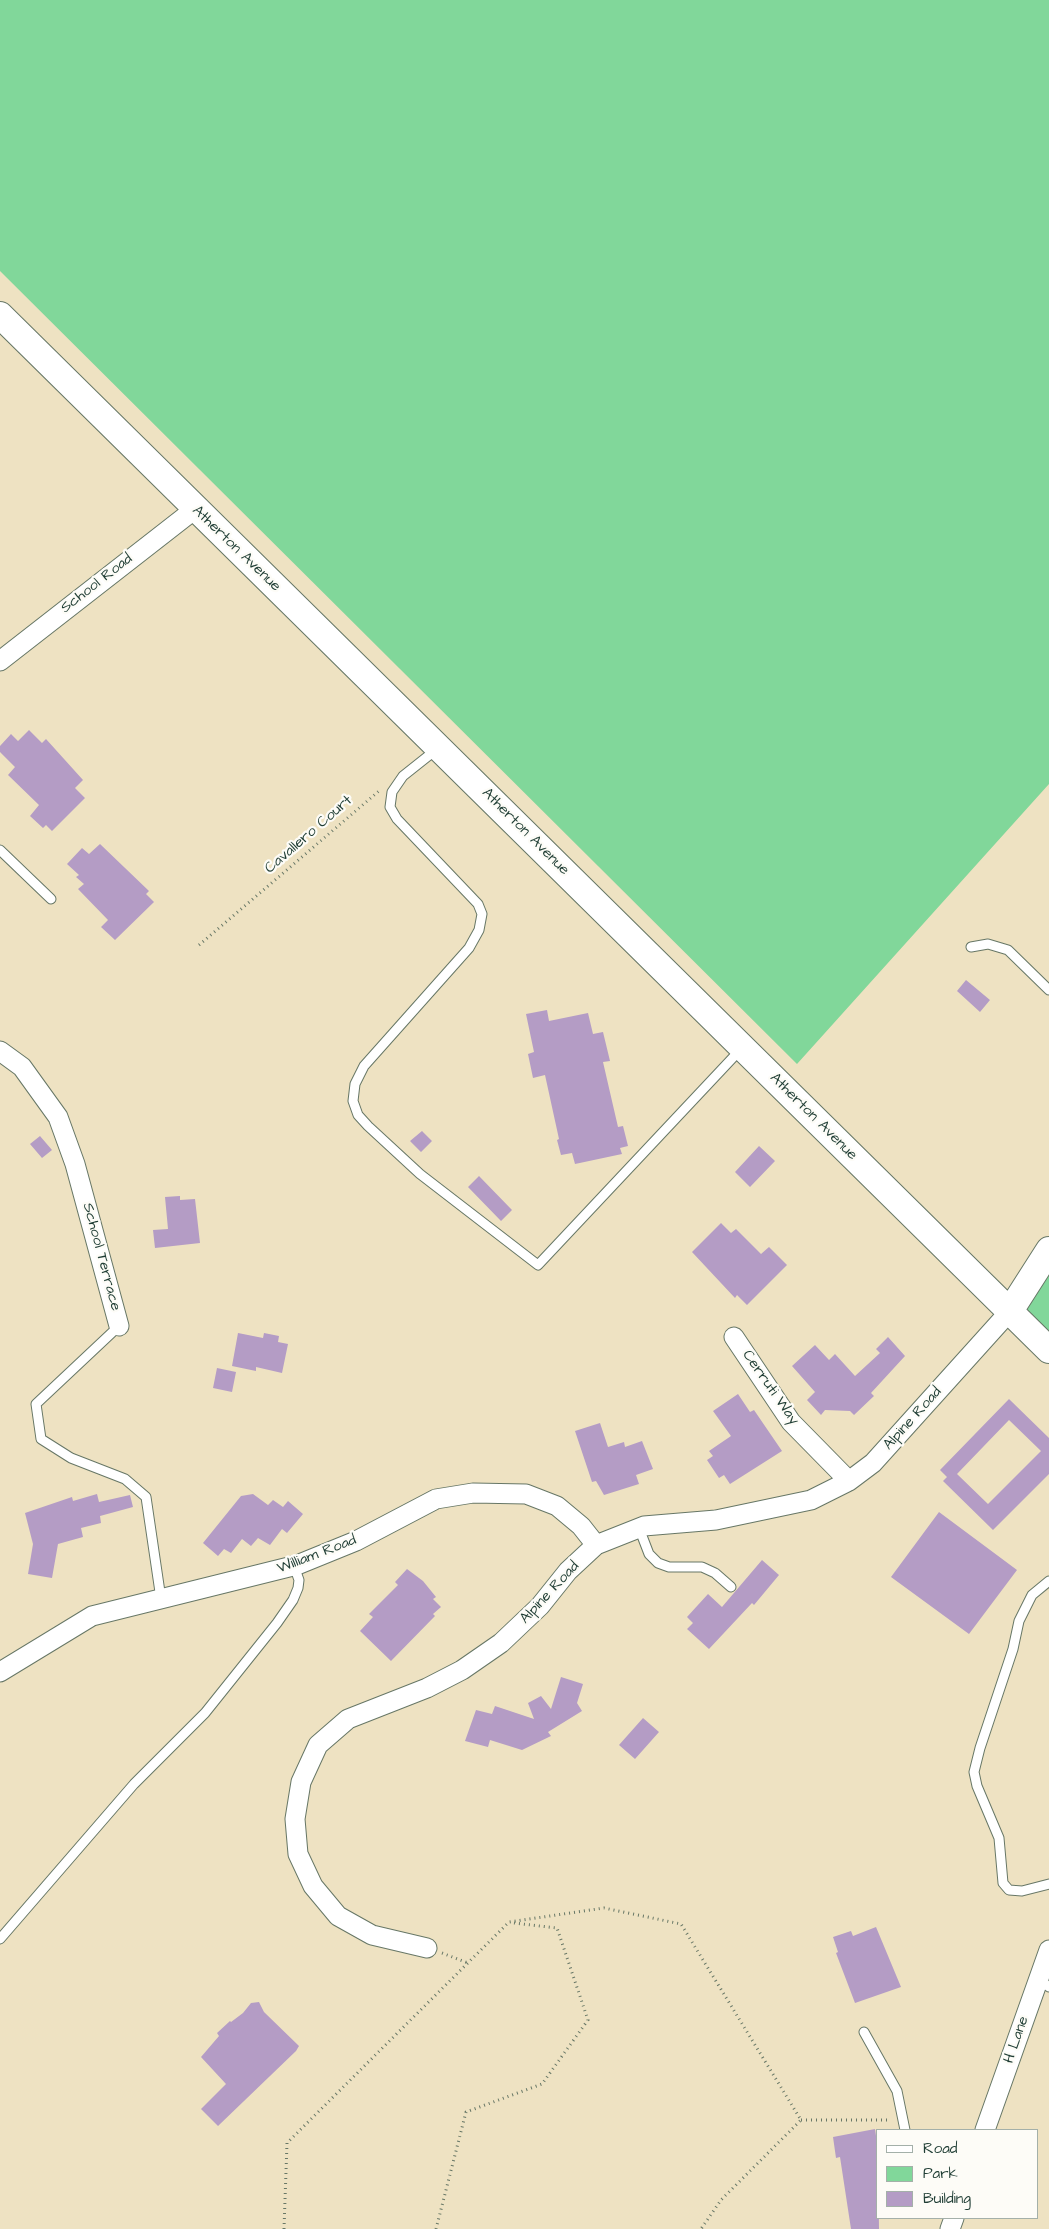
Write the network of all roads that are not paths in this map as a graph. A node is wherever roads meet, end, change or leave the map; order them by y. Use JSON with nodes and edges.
{"nodes":[{"id":1,"x":0,"y":315,"type":"edge"},
{"id":2,"x":195,"y":509,"type":"junction"},
{"id":3,"x":0,"y":661,"type":"edge"},
{"id":4,"x":439,"y":748,"type":"junction"},
{"id":5,"x":0,"y":850,"type":"edge"},
{"id":6,"x":50,"y":899,"type":"dead end"},
{"id":7,"x":971,"y":947,"type":"dead end"},
{"id":8,"x":1049,"y":990,"type":"edge"},
{"id":9,"x":742,"y":1047,"type":"junction"},
{"id":10,"x":0,"y":1051,"type":"edge"},
{"id":11,"x":1049,"y":1250,"type":"edge"},
{"id":12,"x":1010,"y":1310,"type":"junction"},
{"id":13,"x":119,"y":1326,"type":"joint"},
{"id":14,"x":734,"y":1337,"type":"dead end"},
{"id":15,"x":1049,"y":1350,"type":"edge"},
{"id":16,"x":848,"y":1481,"type":"junction"},
{"id":17,"x":639,"y":1528,"type":"junction"},
{"id":18,"x":596,"y":1545,"type":"junction"},
{"id":19,"x":294,"y":1566,"type":"junction"},
{"id":20,"x":1049,"y":1581,"type":"edge"},
{"id":21,"x":731,"y":1587,"type":"dead end"},
{"id":22,"x":161,"y":1599,"type":"junction"},
{"id":23,"x":0,"y":1672,"type":"edge"},
{"id":24,"x":1049,"y":1884,"type":"edge"},
{"id":25,"x":0,"y":1939,"type":"edge"},
{"id":26,"x":427,"y":1948,"type":"road end"},
{"id":27,"x":1049,"y":1950,"type":"edge"},
{"id":28,"x":1044,"y":1983,"type":"edge"},
{"id":29,"x":864,"y":2032,"type":"dead end"},
{"id":30,"x":905,"y":2129,"type":"edge"},
{"id":31,"x":985,"y":2129,"type":"edge"}],
"edges":[{"from":1,"to":2,"type":"main road","name":"Atherton Avenue"},
{"from":2,"to":3,"type":"street","name":"School Road"},
{"from":2,"to":4,"type":"main road","name":"Atherton Avenue"},
{"from":4,"to":9,"type":"main road","name":"Atherton Avenue"},
{"from":4,"to":9,"type":"lane"},
{"from":5,"to":6,"type":"lane"},
{"from":7,"to":8,"type":"lane"},
{"from":9,"to":12,"type":"main road","name":"Atherton Avenue"},
{"from":10,"to":13,"type":"street","name":"School Terrace"},
{"from":11,"to":12,"type":"main road"},
{"from":12,"to":15,"type":"main road","name":"Atherton Avenue"},
{"from":12,"to":16,"type":"street","name":"Alpine Road"},
{"from":13,"to":22,"type":"lane","name":"School Terrace"},
{"from":14,"to":16,"type":"street","name":"Cerruti Way"},
{"from":16,"to":17,"type":"street","name":"Alpine Road"},
{"from":17,"to":18,"type":"street","name":"Alpine Road"},
{"from":17,"to":21,"type":"lane"},
{"from":18,"to":19,"type":"street","name":"William Road"},
{"from":18,"to":26,"type":"street","name":"Alpine Road"},
{"from":19,"to":22,"type":"street","name":"William Road"},
{"from":19,"to":25,"type":"lane"},
{"from":20,"to":24,"type":"lane"},
{"from":22,"to":23,"type":"street","name":"William Road"},
{"from":27,"to":28,"type":"street","name":"H Lane"},
{"from":28,"to":31,"type":"street","name":"H Lane"},
{"from":29,"to":30,"type":"lane"}]}
